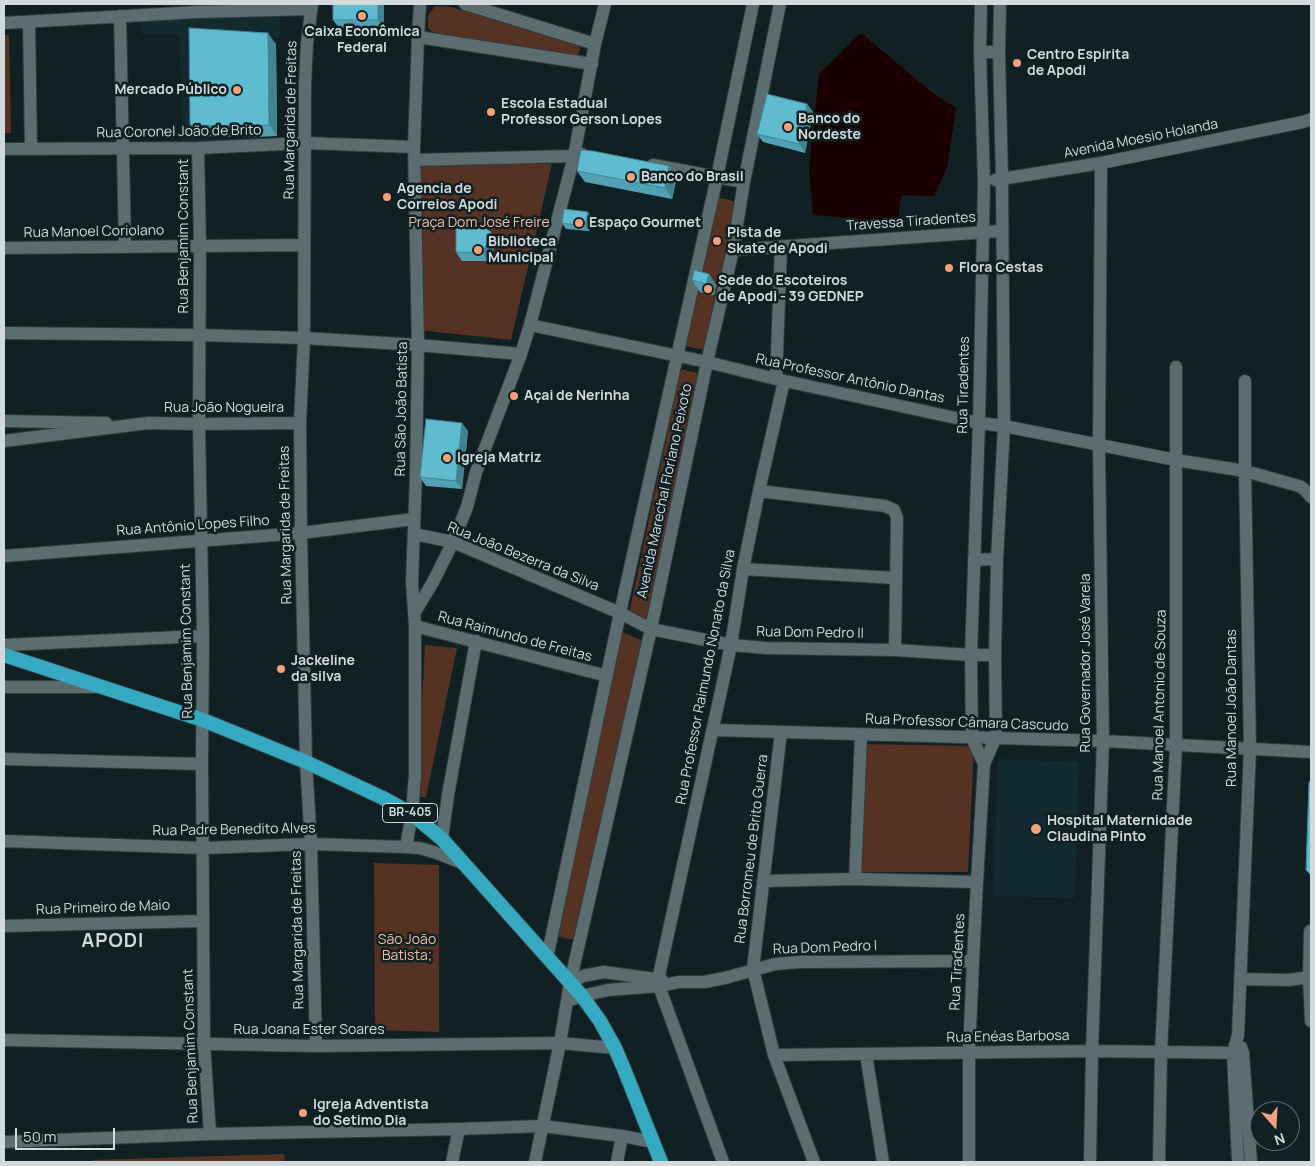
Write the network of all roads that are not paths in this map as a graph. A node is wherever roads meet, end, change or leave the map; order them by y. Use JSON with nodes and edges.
{"nodes":[{"id":1,"x":420,"y":4,"type":"edge"},
{"id":2,"x":468,"y":4,"type":"edge"},
{"id":3,"x":605,"y":4,"type":"edge"},
{"id":4,"x":753,"y":4,"type":"edge"},
{"id":5,"x":780,"y":4,"type":"edge"},
{"id":6,"x":981,"y":4,"type":"edge"},
{"id":7,"x":1000,"y":4,"type":"edge"},
{"id":8,"x":311,"y":7,"type":"edge"},
{"id":9,"x":197,"y":8,"type":"edge"},
{"id":10,"x":120,"y":16,"type":"junction"},
{"id":11,"x":29,"y":22,"type":"junction"},
{"id":12,"x":4,"y":23,"type":"edge"},
{"id":13,"x":418,"y":37,"type":"junction"},
{"id":14,"x":595,"y":44,"type":"junction"},
{"id":15,"x":980,"y":52,"type":"junction"},
{"id":16,"x":999,"y":52,"type":"junction"},
{"id":17,"x":592,"y":64,"type":"junction"},
{"id":18,"x":1308,"y":121,"type":"edge"},
{"id":19,"x":306,"y":143,"type":"junction"},
{"id":20,"x":414,"y":147,"type":"junction"},
{"id":21,"x":198,"y":148,"type":"junction"},
{"id":22,"x":31,"y":149,"type":"junction"},
{"id":23,"x":123,"y":149,"type":"junction"},
{"id":24,"x":4,"y":150,"type":"edge"},
{"id":25,"x":595,"y":154,"type":"edge"},
{"id":26,"x":574,"y":156,"type":"junction"},
{"id":27,"x":415,"y":160,"type":"junction"},
{"id":28,"x":640,"y":162,"type":"edge"},
{"id":29,"x":1101,"y":163,"type":"junction"},
{"id":30,"x":717,"y":177,"type":"junction"},
{"id":31,"x":1002,"y":179,"type":"junction"},
{"id":32,"x":744,"y":182,"type":"junction"},
{"id":33,"x":984,"y":182,"type":"junction"},
{"id":34,"x":1001,"y":231,"type":"junction"},
{"id":35,"x":983,"y":232,"type":"junction"},
{"id":36,"x":304,"y":245,"type":"junction"},
{"id":37,"x":125,"y":246,"type":"junction"},
{"id":38,"x":200,"y":246,"type":"junction"},
{"id":39,"x":781,"y":247,"type":"junction"},
{"id":40,"x":4,"y":248,"type":"edge"},
{"id":41,"x":733,"y":250,"type":"junction"},
{"id":42,"x":530,"y":325,"type":"junction"},
{"id":43,"x":4,"y":333,"type":"edge"},
{"id":44,"x":199,"y":335,"type":"junction"},
{"id":45,"x":304,"y":338,"type":"junction"},
{"id":46,"x":418,"y":344,"type":"junction"},
{"id":47,"x":521,"y":354,"type":"junction"},
{"id":48,"x":677,"y":356,"type":"junction"},
{"id":49,"x":708,"y":362,"type":"junction"},
{"id":50,"x":1176,"y":367,"type":"dead end"},
{"id":51,"x":780,"y":380,"type":"junction"},
{"id":52,"x":1246,"y":381,"type":"dead end"},
{"id":53,"x":4,"y":421,"type":"edge"},
{"id":54,"x":148,"y":423,"type":"junction"},
{"id":55,"x":300,"y":423,"type":"junction"},
{"id":56,"x":979,"y":423,"type":"junction"},
{"id":57,"x":199,"y":424,"type":"junction"},
{"id":58,"x":1004,"y":426,"type":"junction"},
{"id":59,"x":4,"y":441,"type":"edge"},
{"id":60,"x":1099,"y":446,"type":"junction"},
{"id":61,"x":1176,"y":460,"type":"junction"},
{"id":62,"x":1244,"y":471,"type":"junction"},
{"id":63,"x":759,"y":491,"type":"junction"},
{"id":64,"x":1310,"y":496,"type":"edge"},
{"id":65,"x":414,"y":519,"type":"junction"},
{"id":66,"x":301,"y":533,"type":"junction"},
{"id":67,"x":414,"y":534,"type":"junction"},
{"id":68,"x":200,"y":540,"type":"junction"},
{"id":69,"x":453,"y":542,"type":"junction"},
{"id":70,"x":4,"y":556,"type":"edge"},
{"id":71,"x":997,"y":559,"type":"junction"},
{"id":72,"x":974,"y":560,"type":"junction"},
{"id":73,"x":743,"y":569,"type":"junction"},
{"id":74,"x":895,"y":578,"type":"junction"},
{"id":75,"x":415,"y":612,"type":"junction"},
{"id":76,"x":620,"y":613,"type":"junction"},
{"id":77,"x":415,"y":626,"type":"junction"},
{"id":78,"x":651,"y":628,"type":"junction"},
{"id":79,"x":203,"y":636,"type":"junction"},
{"id":80,"x":476,"y":641,"type":"junction"},
{"id":81,"x":4,"y":645,"type":"edge"},
{"id":82,"x":731,"y":645,"type":"junction"},
{"id":83,"x":895,"y":650,"type":"junction"},
{"id":84,"x":4,"y":655,"type":"edge"},
{"id":85,"x":970,"y":655,"type":"junction"},
{"id":86,"x":996,"y":655,"type":"junction"},
{"id":87,"x":607,"y":676,"type":"junction"},
{"id":88,"x":4,"y":687,"type":"edge"},
{"id":89,"x":99,"y":687,"type":"junction"},
{"id":90,"x":203,"y":720,"type":"junction"},
{"id":91,"x":713,"y":730,"type":"junction"},
{"id":92,"x":781,"y":732,"type":"junction"},
{"id":93,"x":861,"y":735,"type":"junction"},
{"id":94,"x":972,"y":738,"type":"junction"},
{"id":95,"x":996,"y":738,"type":"junction"},
{"id":96,"x":1103,"y":741,"type":"junction"},
{"id":97,"x":1176,"y":745,"type":"junction"},
{"id":98,"x":1250,"y":748,"type":"junction"},
{"id":99,"x":1311,"y":752,"type":"edge"},
{"id":100,"x":4,"y":758,"type":"edge"},
{"id":101,"x":306,"y":762,"type":"junction"},
{"id":102,"x":202,"y":764,"type":"junction"},
{"id":103,"x":984,"y":764,"type":"junction"},
{"id":104,"x":412,"y":814,"type":"junction"},
{"id":105,"x":442,"y":839,"type":"junction"},
{"id":106,"x":4,"y":841,"type":"edge"},
{"id":107,"x":311,"y":844,"type":"junction"},
{"id":108,"x":406,"y":847,"type":"junction"},
{"id":109,"x":203,"y":848,"type":"junction"},
{"id":110,"x":462,"y":863,"type":"junction"},
{"id":111,"x":855,"y":879,"type":"junction"},
{"id":112,"x":763,"y":881,"type":"junction"},
{"id":113,"x":977,"y":882,"type":"junction"},
{"id":114,"x":1310,"y":918,"type":"edge"},
{"id":115,"x":203,"y":921,"type":"junction"},
{"id":116,"x":4,"y":926,"type":"edge"},
{"id":117,"x":547,"y":958,"type":"junction"},
{"id":118,"x":973,"y":961,"type":"junction"},
{"id":119,"x":753,"y":969,"type":"junction"},
{"id":120,"x":1310,"y":977,"type":"edge"},
{"id":121,"x":1240,"y":979,"type":"junction"},
{"id":122,"x":570,"y":983,"type":"junction"},
{"id":123,"x":659,"y":983,"type":"junction"},
{"id":124,"x":1311,"y":992,"type":"edge"},
{"id":125,"x":582,"y":996,"type":"junction"},
{"id":126,"x":567,"y":1000,"type":"junction"},
{"id":127,"x":1311,"y":1021,"type":"edge"},
{"id":128,"x":4,"y":1040,"type":"edge"},
{"id":129,"x":560,"y":1043,"type":"junction"},
{"id":130,"x":204,"y":1044,"type":"junction"},
{"id":131,"x":316,"y":1046,"type":"junction"},
{"id":132,"x":615,"y":1048,"type":"junction"},
{"id":133,"x":1092,"y":1051,"type":"junction"},
{"id":134,"x":1161,"y":1052,"type":"junction"},
{"id":135,"x":969,"y":1053,"type":"junction"},
{"id":136,"x":1238,"y":1053,"type":"junction"},
{"id":137,"x":866,"y":1054,"type":"junction"},
{"id":138,"x":774,"y":1055,"type":"junction"},
{"id":139,"x":542,"y":1126,"type":"junction"},
{"id":140,"x":459,"y":1129,"type":"junction"},
{"id":141,"x":210,"y":1134,"type":"junction"},
{"id":142,"x":622,"y":1136,"type":"junction"},
{"id":143,"x":4,"y":1142,"type":"edge"},
{"id":144,"x":653,"y":1142,"type":"junction"},
{"id":145,"x":452,"y":1162,"type":"edge"},
{"id":146,"x":535,"y":1162,"type":"edge"},
{"id":147,"x":616,"y":1162,"type":"edge"},
{"id":148,"x":661,"y":1162,"type":"edge"},
{"id":149,"x":723,"y":1162,"type":"edge"},
{"id":150,"x":814,"y":1162,"type":"edge"},
{"id":151,"x":883,"y":1162,"type":"edge"},
{"id":152,"x":969,"y":1162,"type":"edge"},
{"id":153,"x":1090,"y":1162,"type":"edge"},
{"id":154,"x":1159,"y":1162,"type":"edge"},
{"id":155,"x":1238,"y":1162,"type":"edge"},
{"id":156,"x":1251,"y":1162,"type":"edge"}],
"edges":[{"from":1,"to":13,"type":"street","name":"Rua São João Batista"},
{"from":2,"to":14,"type":"street"},
{"from":3,"to":14,"type":"street"},
{"from":4,"to":30,"type":"street","name":"Avenida Marechal Floriano Peixoto"},
{"from":5,"to":32,"type":"street","name":"Avenida Marechal Floriano Peixoto"},
{"from":6,"to":15,"type":"street","name":"Rua Tiradentes"},
{"from":7,"to":16,"type":"street","name":"Rua Tiradentes"},
{"from":8,"to":9,"type":"street"},
{"from":8,"to":19,"type":"street","name":"Rua Margarida de Freitas"},
{"from":9,"to":10,"type":"street"},
{"from":10,"to":11,"type":"street"},
{"from":10,"to":23,"type":"street"},
{"from":11,"to":12,"type":"street"},
{"from":11,"to":22,"type":"street"},
{"from":13,"to":17,"type":"street"},
{"from":13,"to":20,"type":"street","name":"Rua São João Batista"},
{"from":14,"to":17,"type":"street"},
{"from":15,"to":16,"type":"street"},
{"from":15,"to":33,"type":"street","name":"Rua Tiradentes"},
{"from":16,"to":31,"type":"street","name":"Rua Tiradentes"},
{"from":17,"to":26,"type":"street"},
{"from":18,"to":29,"type":"street","name":"Avenida Moesio Holanda"},
{"from":19,"to":20,"type":"street","name":"Rua Coronel João de Brito"},
{"from":19,"to":21,"type":"street","name":"Rua Coronel João de Brito"},
{"from":19,"to":36,"type":"street","name":"Rua Margarida de Freitas"},
{"from":20,"to":27,"type":"street","name":"Rua São João Batista"},
{"from":21,"to":23,"type":"street","name":"Rua Coronel João de Brito"},
{"from":21,"to":38,"type":"street","name":"Rua Benjamim Constant"},
{"from":22,"to":23,"type":"street","name":"Rua Coronel João de Brito"},
{"from":22,"to":24,"type":"street","name":"Rua Coronel João de Brito"},
{"from":23,"to":37,"type":"street"},
{"from":25,"to":26,"type":"street"},
{"from":26,"to":27,"type":"street"},
{"from":26,"to":42,"type":"street"},
{"from":27,"to":46,"type":"street","name":"Rua São João Batista"},
{"from":28,"to":30,"type":"street"},
{"from":29,"to":31,"type":"street","name":"Avenida Moesio Holanda"},
{"from":29,"to":60,"type":"street","name":"Rua Governador José Varela"},
{"from":30,"to":32,"type":"street"},
{"from":30,"to":48,"type":"street","name":"Avenida Marechal Floriano Peixoto"},
{"from":31,"to":33,"type":"street","name":"Avenida Moesio Holanda"},
{"from":31,"to":34,"type":"street","name":"Rua Tiradentes"},
{"from":32,"to":41,"type":"street","name":"Avenida Marechal Floriano Peixoto"},
{"from":33,"to":35,"type":"street","name":"Rua Tiradentes"},
{"from":34,"to":35,"type":"street","name":"Travessa Tiradentes"},
{"from":34,"to":58,"type":"street","name":"Rua Tiradentes"},
{"from":35,"to":39,"type":"street","name":"Travessa Tiradentes"},
{"from":35,"to":56,"type":"street","name":"Rua Tiradentes"},
{"from":36,"to":38,"type":"street","name":"Rua Manoel Coriolano"},
{"from":36,"to":45,"type":"street","name":"Rua Margarida de Freitas"},
{"from":37,"to":38,"type":"street","name":"Rua Manoel Coriolano"},
{"from":37,"to":40,"type":"street","name":"Rua Manoel Coriolano"},
{"from":38,"to":44,"type":"street","name":"Rua Benjamim Constant"},
{"from":39,"to":41,"type":"street","name":"Travessa Tiradentes"},
{"from":39,"to":51,"type":"street","name":"Rua Professor Raimundo Nonato da Silva"},
{"from":41,"to":49,"type":"street","name":"Avenida Marechal Floriano Peixoto"},
{"from":42,"to":47,"type":"street"},
{"from":42,"to":48,"type":"street","name":"Rua Professor Antônio Dantas"},
{"from":43,"to":44,"type":"street"},
{"from":44,"to":45,"type":"street"},
{"from":44,"to":57,"type":"street","name":"Rua Benjamim Constant"},
{"from":45,"to":46,"type":"street"},
{"from":45,"to":55,"type":"street","name":"Rua Margarida de Freitas"},
{"from":46,"to":47,"type":"street"},
{"from":46,"to":65,"type":"street","name":"Rua São João Batista"},
{"from":47,"to":69,"type":"street"},
{"from":48,"to":49,"type":"street","name":"Rua Professor Antônio Dantas"},
{"from":48,"to":76,"type":"street","name":"Avenida Marechal Floriano Peixoto"},
{"from":49,"to":51,"type":"street","name":"Rua Professor Antônio Dantas"},
{"from":49,"to":78,"type":"street","name":"Avenida Marechal Floriano Peixoto"},
{"from":50,"to":61,"type":"street","name":"Rua Manoel Antonio de Souza"},
{"from":51,"to":56,"type":"street","name":"Rua Professor Antônio Dantas"},
{"from":51,"to":63,"type":"street","name":"Rua Professor Raimundo Nonato da Silva"},
{"from":52,"to":62,"type":"street","name":"Rua Manoel João Dantas"},
{"from":53,"to":54,"type":"street","name":"Rua João Nogueira"},
{"from":54,"to":57,"type":"street","name":"Rua João Nogueira"},
{"from":54,"to":59,"type":"street","name":"Rua João Nogueira"},
{"from":55,"to":57,"type":"street","name":"Rua João Nogueira"},
{"from":55,"to":66,"type":"street","name":"Rua Margarida de Freitas"},
{"from":56,"to":58,"type":"street","name":"Rua Professor Antônio Dantas"},
{"from":56,"to":72,"type":"street","name":"Rua Tiradentes"},
{"from":57,"to":68,"type":"street","name":"Rua Benjamim Constant"},
{"from":58,"to":60,"type":"street","name":"Rua Professor Antônio Dantas"},
{"from":58,"to":71,"type":"street","name":"Rua Tiradentes"},
{"from":60,"to":61,"type":"street","name":"Rua Professor Antônio Dantas"},
{"from":60,"to":96,"type":"street","name":"Rua Governador José Varela"},
{"from":61,"to":62,"type":"street","name":"Rua Professor Antônio Dantas"},
{"from":61,"to":97,"type":"street","name":"Rua Manoel Antonio de Souza"},
{"from":62,"to":64,"type":"street","name":"Rua Professor Antônio Dantas"},
{"from":62,"to":98,"type":"street","name":"Rua Manoel João Dantas"},
{"from":63,"to":73,"type":"street","name":"Rua Professor Raimundo Nonato da Silva"},
{"from":63,"to":74,"type":"street"},
{"from":65,"to":66,"type":"street","name":"Rua Antônio Lopes Filho"},
{"from":65,"to":67,"type":"street","name":"Rua São João Batista"},
{"from":66,"to":68,"type":"street","name":"Rua Antônio Lopes Filho"},
{"from":66,"to":101,"type":"street","name":"Rua Margarida de Freitas"},
{"from":67,"to":69,"type":"street","name":"Rua João Bezerra da Silva"},
{"from":67,"to":75,"type":"street","name":"Rua São João Batista"},
{"from":68,"to":70,"type":"street","name":"Rua Antônio Lopes Filho"},
{"from":68,"to":79,"type":"street","name":"Rua Benjamim Constant"},
{"from":69,"to":75,"type":"street"},
{"from":69,"to":76,"type":"street","name":"Rua João Bezerra da Silva"},
{"from":71,"to":72,"type":"street"},
{"from":71,"to":86,"type":"street","name":"Rua Tiradentes"},
{"from":72,"to":85,"type":"street","name":"Rua Tiradentes"},
{"from":73,"to":74,"type":"street"},
{"from":73,"to":82,"type":"street","name":"Rua Professor Raimundo Nonato da Silva"},
{"from":74,"to":83,"type":"street"},
{"from":75,"to":77,"type":"street","name":"Rua São João Batista"},
{"from":76,"to":78,"type":"street","name":"Rua João Bezerra da Silva"},
{"from":76,"to":87,"type":"street","name":"Avenida Marechal Floriano Peixoto"},
{"from":77,"to":80,"type":"street","name":"Rua Raimundo de Freitas"},
{"from":77,"to":104,"type":"street","name":"Rua São João Batista"},
{"from":78,"to":82,"type":"street","name":"Rua Dom Pedro II"},
{"from":78,"to":122,"type":"street","name":"Avenida Marechal Floriano Peixoto"},
{"from":79,"to":81,"type":"street"},
{"from":79,"to":90,"type":"street","name":"Rua Benjamim Constant"},
{"from":80,"to":87,"type":"street","name":"Rua Raimundo de Freitas"},
{"from":80,"to":105,"type":"street"},
{"from":82,"to":83,"type":"street","name":"Rua Dom Pedro II"},
{"from":82,"to":91,"type":"street","name":"Rua Professor Raimundo Nonato da Silva"},
{"from":83,"to":85,"type":"street","name":"Rua Dom Pedro II"},
{"from":84,"to":89,"type":"highway","number":"BR-405"},
{"from":85,"to":86,"type":"street","name":"Rua Dom Pedro II"},
{"from":85,"to":94,"type":"street","name":"Rua Tiradentes"},
{"from":86,"to":95,"type":"street","name":"Rua Tiradentes"},
{"from":87,"to":117,"type":"street","name":"Avenida Marechal Floriano Peixoto"},
{"from":88,"to":89,"type":"street"},
{"from":89,"to":90,"type":"highway","number":"BR-405"},
{"from":90,"to":101,"type":"highway","number":"BR-405"},
{"from":90,"to":102,"type":"street","name":"Rua Benjamim Constant"},
{"from":91,"to":92,"type":"street","name":"Rua Professor Câmara Cascudo"},
{"from":91,"to":123,"type":"street","name":"Rua Professor Raimundo Nonato da Silva"},
{"from":92,"to":93,"type":"street","name":"Rua Professor Câmara Cascudo"},
{"from":92,"to":112,"type":"street","name":"Rua Borromeu de Brito Guerra"},
{"from":93,"to":94,"type":"street","name":"Rua Professor Câmara Cascudo"},
{"from":93,"to":111,"type":"street"},
{"from":94,"to":95,"type":"street","name":"Rua Professor Câmara Cascudo"},
{"from":94,"to":103,"type":"street","name":"Rua Tiradentes"},
{"from":95,"to":96,"type":"street","name":"Rua Professor Câmara Cascudo"},
{"from":95,"to":103,"type":"street","name":"Rua Tiradentes"},
{"from":96,"to":97,"type":"street","name":"Rua Professor Câmara Cascudo"},
{"from":96,"to":133,"type":"street","name":"Rua Governador José Varela"},
{"from":97,"to":98,"type":"street","name":"Rua Professor Câmara Cascudo"},
{"from":97,"to":134,"type":"street","name":"Rua Manoel Antonio de Souza"},
{"from":98,"to":99,"type":"street","name":"Rua Professor Câmara Cascudo"},
{"from":98,"to":121,"type":"street","name":"Rua Manoel João Dantas"},
{"from":100,"to":102,"type":"street"},
{"from":101,"to":104,"type":"highway","number":"BR-405"},
{"from":101,"to":107,"type":"street","name":"Rua Margarida de Freitas"},
{"from":102,"to":109,"type":"street","name":"Rua Benjamim Constant"},
{"from":103,"to":113,"type":"street","name":"Rua Tiradentes"},
{"from":104,"to":105,"type":"highway","number":"BR-405"},
{"from":104,"to":108,"type":"street","name":"Rua São João Batista"},
{"from":105,"to":110,"type":"highway","number":"BR-405"},
{"from":106,"to":109,"type":"street","name":"Rua Padre Benedito Alves"},
{"from":107,"to":108,"type":"street","name":"Rua Padre Benedito Alves"},
{"from":107,"to":109,"type":"street","name":"Rua Padre Benedito Alves"},
{"from":107,"to":131,"type":"street","name":"Rua Margarida de Freitas"},
{"from":108,"to":110,"type":"street","name":"Rua Padre Benedito Alves"},
{"from":109,"to":115,"type":"street","name":"Rua Benjamim Constant"},
{"from":110,"to":117,"type":"highway","number":"BR-405"},
{"from":111,"to":112,"type":"street"},
{"from":111,"to":113,"type":"street"},
{"from":112,"to":119,"type":"street","name":"Rua Borromeu de Brito Guerra"},
{"from":113,"to":118,"type":"street","name":"Rua Tiradentes"},
{"from":114,"to":120,"type":"street"},
{"from":115,"to":116,"type":"street","name":"Rua Primeiro de Maio"},
{"from":115,"to":130,"type":"street","name":"Rua Benjamim Constant"},
{"from":117,"to":122,"type":"highway","number":"BR-405"},
{"from":118,"to":119,"type":"street","name":"Rua Dom Pedro I"},
{"from":118,"to":135,"type":"street","name":"Rua Tiradentes"},
{"from":119,"to":123,"type":"street","name":"Rua Dom Pedro I"},
{"from":119,"to":138,"type":"street"},
{"from":120,"to":121,"type":"street"},
{"from":120,"to":124,"type":"street"},
{"from":121,"to":136,"type":"street","name":"Rua Manoel João Dantas"},
{"from":122,"to":123,"type":"street","name":"Rua Dom Pedro I"},
{"from":122,"to":125,"type":"highway","number":"BR-405"},
{"from":122,"to":126,"type":"street","name":"Avenida Marechal Floriano Peixoto"},
{"from":123,"to":125,"type":"street","name":"Rua Dom Pedro I"},
{"from":123,"to":149,"type":"street"},
{"from":124,"to":127,"type":"street"},
{"from":125,"to":126,"type":"street","name":"Rua Dom Pedro I"},
{"from":125,"to":132,"type":"highway","number":"BR-405"},
{"from":126,"to":129,"type":"street","name":"Avenida Marechal Floriano Peixoto"},
{"from":128,"to":130,"type":"street","name":"Rua Joana Ester Soares"},
{"from":129,"to":131,"type":"street","name":"Rua Joana Ester Soares"},
{"from":129,"to":132,"type":"street","name":"Rua Joana Ester Soares"},
{"from":129,"to":139,"type":"street","name":"Avenida Marechal Floriano Peixoto"},
{"from":130,"to":131,"type":"street","name":"Rua Joana Ester Soares"},
{"from":130,"to":141,"type":"street","name":"Rua Benjamim Constant"},
{"from":132,"to":144,"type":"highway","number":"BR-405"},
{"from":133,"to":134,"type":"street","name":"Rua Enéas Barbosa"},
{"from":133,"to":135,"type":"street","name":"Rua Enéas Barbosa"},
{"from":133,"to":153,"type":"street","name":"Rua Governador José Varela"},
{"from":134,"to":136,"type":"street","name":"Rua Enéas Barbosa"},
{"from":134,"to":154,"type":"street","name":"Rua Manoel Antonio de Souza"},
{"from":135,"to":137,"type":"street","name":"Rua Enéas Barbosa"},
{"from":135,"to":152,"type":"street","name":"Rua Tiradentes"},
{"from":136,"to":155,"type":"street","name":"Rua Manoel João Dantas"},
{"from":136,"to":156,"type":"street","name":"Rua Manoel João Dantas"},
{"from":137,"to":138,"type":"street","name":"Rua Enéas Barbosa"},
{"from":137,"to":151,"type":"street"},
{"from":138,"to":150,"type":"street"},
{"from":139,"to":140,"type":"street"},
{"from":139,"to":142,"type":"street"},
{"from":139,"to":146,"type":"street","name":"Avenida Marechal Floriano Peixoto"},
{"from":140,"to":141,"type":"street"},
{"from":140,"to":145,"type":"street"},
{"from":141,"to":143,"type":"street"},
{"from":142,"to":144,"type":"street"},
{"from":142,"to":147,"type":"street"},
{"from":144,"to":148,"type":"highway","number":"BR-405"}]}
